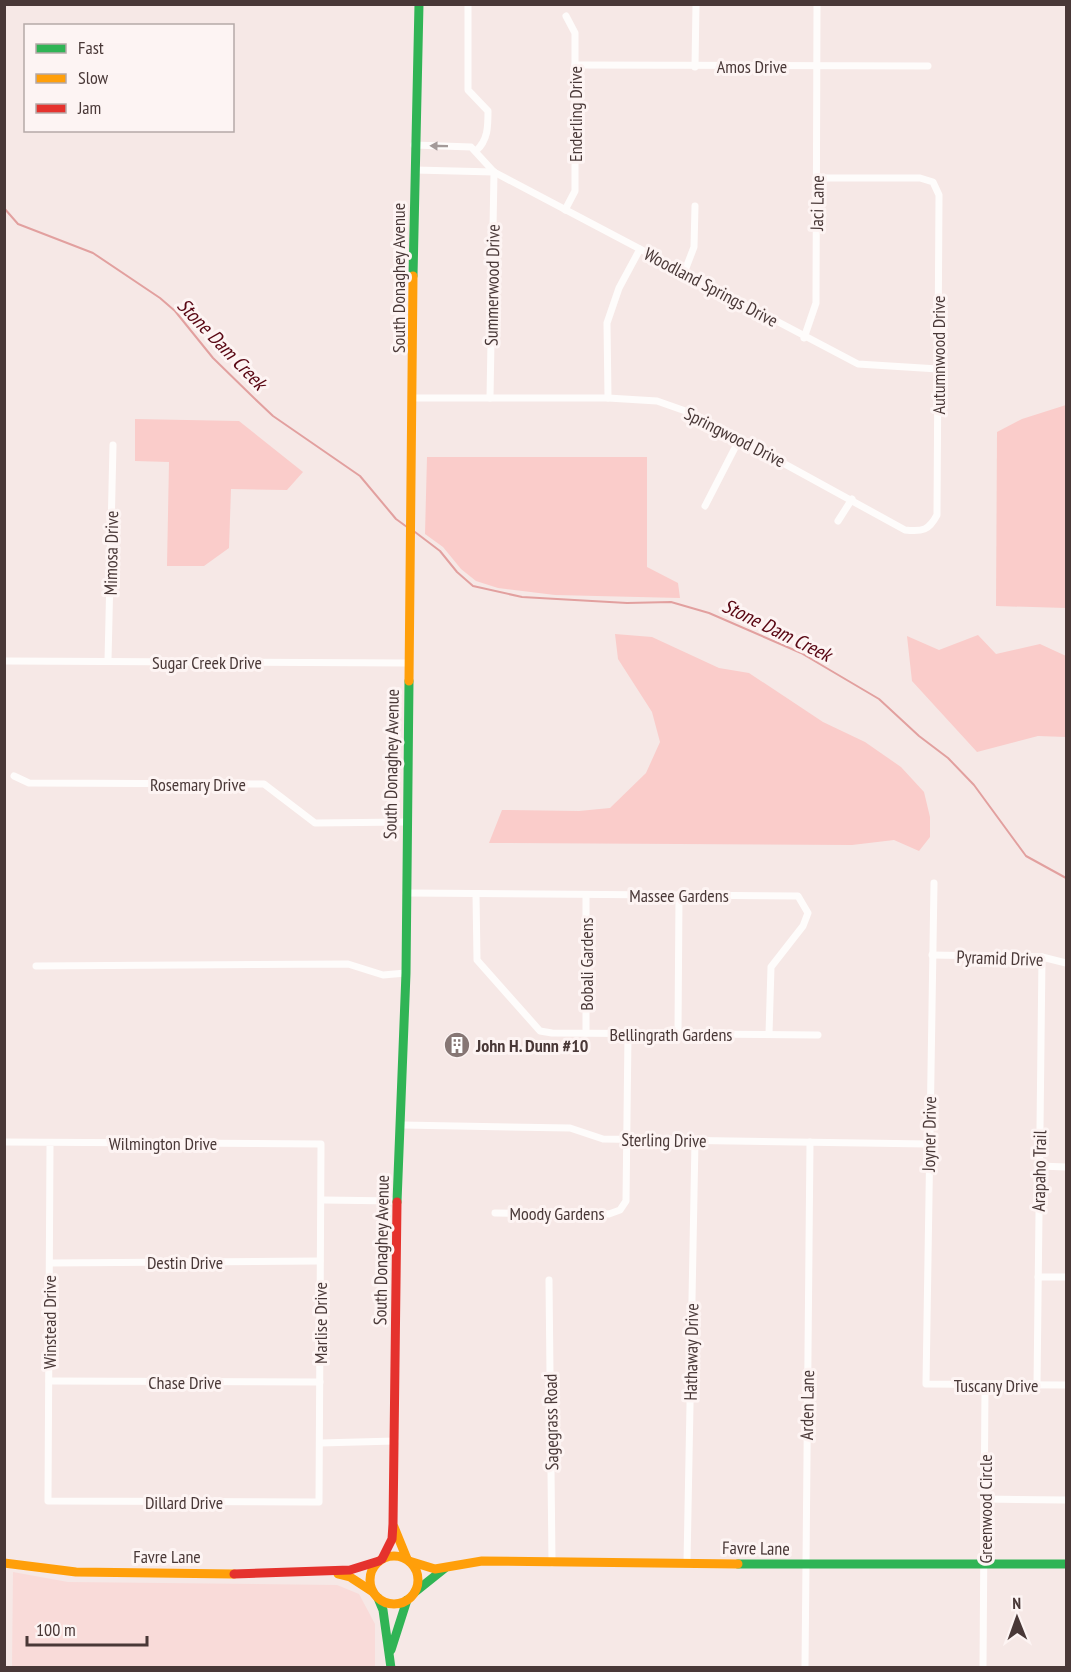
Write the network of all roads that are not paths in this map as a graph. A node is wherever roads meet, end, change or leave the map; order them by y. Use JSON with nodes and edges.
{"nodes":[{"id":1,"x":418,"y":4,"type":"edge"},
{"id":2,"x":468,"y":4,"type":"edge"},
{"id":3,"x":696,"y":4,"type":"edge"},
{"id":4,"x":817,"y":4,"type":"edge"},
{"id":5,"x":566,"y":16,"type":"dead end"},
{"id":6,"x":575,"y":65,"type":"junction"},
{"id":7,"x":816,"y":66,"type":"junction"},
{"id":8,"x":928,"y":66,"type":"dead end"},
{"id":9,"x":695,"y":67,"type":"junction"},
{"id":10,"x":414,"y":145,"type":"junction"},
{"id":11,"x":476,"y":152,"type":"junction"},
{"id":12,"x":415,"y":170,"type":"junction"},
{"id":13,"x":494,"y":172,"type":"junction"},
{"id":14,"x":818,"y":178,"type":"junction"},
{"id":15,"x":695,"y":206,"type":"dead end"},
{"id":16,"x":565,"y":210,"type":"junction"},
{"id":17,"x":640,"y":249,"type":"junction"},
{"id":18,"x":684,"y":273,"type":"junction"},
{"id":19,"x":804,"y":338,"type":"junction"},
{"id":20,"x":938,"y":369,"type":"junction"},
{"id":21,"x":414,"y":398,"type":"junction"},
{"id":22,"x":490,"y":398,"type":"junction"},
{"id":23,"x":608,"y":398,"type":"junction"},
{"id":24,"x":740,"y":438,"type":"junction"},
{"id":25,"x":113,"y":445,"type":"dead end"},
{"id":26,"x":852,"y":499,"type":"junction"},
{"id":27,"x":705,"y":506,"type":"dead end"},
{"id":28,"x":838,"y":521,"type":"dead end"},
{"id":29,"x":931,"y":527,"type":"joint"},
{"id":30,"x":4,"y":661,"type":"edge"},
{"id":31,"x":108,"y":661,"type":"junction"},
{"id":32,"x":409,"y":663,"type":"junction"},
{"id":33,"x":14,"y":776,"type":"dead end"},
{"id":34,"x":406,"y":822,"type":"junction"},
{"id":35,"x":934,"y":883,"type":"dead end"},
{"id":36,"x":406,"y":893,"type":"junction"},
{"id":37,"x":476,"y":894,"type":"junction"},
{"id":38,"x":586,"y":895,"type":"junction"},
{"id":39,"x":679,"y":895,"type":"junction"},
{"id":40,"x":932,"y":956,"type":"junction"},
{"id":41,"x":1042,"y":957,"type":"junction"},
{"id":42,"x":1066,"y":963,"type":"edge"},
{"id":43,"x":36,"y":966,"type":"dead end"},
{"id":44,"x":406,"y":973,"type":"junction"},
{"id":45,"x":586,"y":1033,"type":"junction"},
{"id":46,"x":678,"y":1033,"type":"junction"},
{"id":47,"x":628,"y":1034,"type":"junction"},
{"id":48,"x":769,"y":1034,"type":"junction"},
{"id":49,"x":818,"y":1035,"type":"dead end"},
{"id":50,"x":402,"y":1125,"type":"junction"},
{"id":51,"x":627,"y":1140,"type":"junction"},
{"id":52,"x":694,"y":1141,"type":"junction"},
{"id":53,"x":810,"y":1142,"type":"junction"},
{"id":54,"x":4,"y":1143,"type":"edge"},
{"id":55,"x":50,"y":1143,"type":"junction"},
{"id":56,"x":321,"y":1144,"type":"joint"},
{"id":57,"x":928,"y":1144,"type":"junction"},
{"id":58,"x":1040,"y":1166,"type":"junction"},
{"id":59,"x":1066,"y":1167,"type":"edge"},
{"id":60,"x":323,"y":1200,"type":"junction"},
{"id":61,"x":397,"y":1201,"type":"junction"},
{"id":62,"x":495,"y":1213,"type":"dead end"},
{"id":63,"x":320,"y":1261,"type":"junction"},
{"id":64,"x":50,"y":1263,"type":"junction"},
{"id":65,"x":1038,"y":1277,"type":"junction"},
{"id":66,"x":1066,"y":1277,"type":"edge"},
{"id":67,"x":549,"y":1280,"type":"dead end"},
{"id":68,"x":49,"y":1381,"type":"junction"},
{"id":69,"x":320,"y":1382,"type":"junction"},
{"id":70,"x":926,"y":1384,"type":"joint"},
{"id":71,"x":1037,"y":1385,"type":"junction"},
{"id":72,"x":1066,"y":1385,"type":"edge"},
{"id":73,"x":985,"y":1386,"type":"junction"},
{"id":74,"x":395,"y":1441,"type":"junction"},
{"id":75,"x":320,"y":1443,"type":"junction"},
{"id":76,"x":984,"y":1499,"type":"junction"},
{"id":77,"x":1066,"y":1500,"type":"edge"},
{"id":78,"x":48,"y":1501,"type":"joint"},
{"id":79,"x":319,"y":1502,"type":"joint"},
{"id":80,"x":393,"y":1524,"type":"junction"},
{"id":81,"x":380,"y":1560,"type":"junction"},
{"id":82,"x":408,"y":1560,"type":"junction"},
{"id":83,"x":4,"y":1563,"type":"edge"},
{"id":84,"x":552,"y":1563,"type":"junction"},
{"id":85,"x":687,"y":1563,"type":"junction"},
{"id":86,"x":985,"y":1563,"type":"junction"},
{"id":87,"x":1066,"y":1564,"type":"edge"},
{"id":88,"x":805,"y":1565,"type":"junction"},
{"id":89,"x":445,"y":1568,"type":"junction"},
{"id":90,"x":330,"y":1572,"type":"junction"},
{"id":91,"x":415,"y":1592,"type":"junction"},
{"id":92,"x":376,"y":1595,"type":"junction"},
{"id":93,"x":407,"y":1600,"type":"junction"},
{"id":94,"x":391,"y":1652,"type":"junction"},
{"id":95,"x":392,"y":1668,"type":"edge"},
{"id":96,"x":805,"y":1668,"type":"edge"},
{"id":97,"x":983,"y":1668,"type":"edge"}],
"edges":[{"from":1,"to":10,"type":"street","name":"South Donaghey Avenue"},
{"from":2,"to":11,"type":"street"},
{"from":3,"to":9,"type":"street"},
{"from":4,"to":7,"type":"street","name":"Jaci Lane"},
{"from":5,"to":6,"type":"street","name":"Enderling Drive"},
{"from":6,"to":9,"type":"street","name":"Amos Drive"},
{"from":6,"to":16,"type":"street","name":"Enderling Drive"},
{"from":7,"to":8,"type":"street","name":"Amos Drive"},
{"from":7,"to":9,"type":"street","name":"Amos Drive"},
{"from":7,"to":14,"type":"street","name":"Jaci Lane"},
{"from":11,"to":10,"type":"street","one_way":true},
{"from":10,"to":12,"type":"street","name":"South Donaghey Avenue"},
{"from":11,"to":13,"type":"street","name":"Woodland Springs Drive"},
{"from":12,"to":13,"type":"street","name":"Woodland Springs Drive"},
{"from":12,"to":21,"type":"street","name":"South Donaghey Avenue"},
{"from":13,"to":16,"type":"street","name":"Woodland Springs Drive"},
{"from":13,"to":22,"type":"street","name":"Summerwood Drive"},
{"from":14,"to":19,"type":"street","name":"Jaci Lane"},
{"from":14,"to":20,"type":"street","name":"Autumnwood Drive"},
{"from":15,"to":18,"type":"street"},
{"from":16,"to":17,"type":"street","name":"Woodland Springs Drive"},
{"from":17,"to":18,"type":"street","name":"Woodland Springs Drive"},
{"from":17,"to":23,"type":"street"},
{"from":18,"to":19,"type":"street","name":"Woodland Springs Drive"},
{"from":19,"to":20,"type":"street","name":"Woodland Springs Drive"},
{"from":20,"to":29,"type":"street","name":"Autumnwood Drive"},
{"from":21,"to":22,"type":"street","name":"Springwood Drive"},
{"from":21,"to":32,"type":"street","name":"South Donaghey Avenue"},
{"from":22,"to":23,"type":"street","name":"Springwood Drive"},
{"from":23,"to":24,"type":"street","name":"Springwood Drive"},
{"from":24,"to":26,"type":"street","name":"Springwood Drive"},
{"from":24,"to":27,"type":"street"},
{"from":25,"to":31,"type":"street","name":"Mimosa Drive"},
{"from":26,"to":28,"type":"street"},
{"from":26,"to":29,"type":"street","name":"Springwood Drive"},
{"from":30,"to":31,"type":"street","name":"Sugar Creek Drive"},
{"from":31,"to":32,"type":"street","name":"Sugar Creek Drive"},
{"from":32,"to":34,"type":"street","name":"South Donaghey Avenue"},
{"from":33,"to":34,"type":"street","name":"Rosemary Drive"},
{"from":34,"to":36,"type":"street","name":"South Donaghey Avenue"},
{"from":35,"to":40,"type":"street","name":"Joyner Drive"},
{"from":36,"to":37,"type":"street","name":"Massee Gardens"},
{"from":36,"to":44,"type":"street","name":"South Donaghey Avenue"},
{"from":37,"to":38,"type":"street","name":"Massee Gardens"},
{"from":37,"to":45,"type":"street","name":"Bellingrath Gardens"},
{"from":38,"to":39,"type":"street","name":"Massee Gardens"},
{"from":38,"to":45,"type":"street","name":"Bobali Gardens"},
{"from":39,"to":46,"type":"street"},
{"from":39,"to":48,"type":"street","name":"Massee Gardens"},
{"from":40,"to":41,"type":"street","name":"Pyramid Drive"},
{"from":40,"to":57,"type":"street","name":"Joyner Drive"},
{"from":41,"to":42,"type":"street","name":"Pyramid Drive"},
{"from":41,"to":58,"type":"street","name":"Arapaho Trail"},
{"from":43,"to":44,"type":"street"},
{"from":44,"to":50,"type":"street","name":"South Donaghey Avenue"},
{"from":45,"to":47,"type":"street","name":"Bellingrath Gardens"},
{"from":46,"to":47,"type":"street","name":"Bellingrath Gardens"},
{"from":46,"to":48,"type":"street","name":"Bellingrath Gardens"},
{"from":47,"to":51,"type":"street","name":"Moody Gardens"},
{"from":48,"to":49,"type":"street","name":"Bellingrath Gardens"},
{"from":50,"to":51,"type":"street","name":"Sterling Drive"},
{"from":50,"to":61,"type":"street","name":"South Donaghey Avenue"},
{"from":51,"to":52,"type":"street","name":"Sterling Drive"},
{"from":51,"to":62,"type":"street","name":"Moody Gardens"},
{"from":52,"to":53,"type":"street","name":"Sterling Drive"},
{"from":52,"to":85,"type":"street","name":"Hathaway Drive"},
{"from":53,"to":57,"type":"street","name":"Sterling Drive"},
{"from":53,"to":88,"type":"street","name":"Arden Lane"},
{"from":54,"to":55,"type":"street","name":"Wilmington Drive"},
{"from":55,"to":56,"type":"street","name":"Wilmington Drive"},
{"from":55,"to":64,"type":"street","name":"Winstead Drive"},
{"from":56,"to":60,"type":"street","name":"Marlise Drive"},
{"from":57,"to":70,"type":"street","name":"Joyner Drive"},
{"from":58,"to":59,"type":"street"},
{"from":58,"to":65,"type":"street","name":"Arapaho Trail"},
{"from":60,"to":61,"type":"street"},
{"from":60,"to":63,"type":"street","name":"Marlise Drive"},
{"from":61,"to":74,"type":"street","name":"South Donaghey Avenue"},
{"from":63,"to":64,"type":"street","name":"Destin Drive"},
{"from":63,"to":69,"type":"street","name":"Marlise Drive"},
{"from":64,"to":68,"type":"street","name":"Winstead Drive"},
{"from":65,"to":66,"type":"street"},
{"from":65,"to":71,"type":"street","name":"Arapaho Trail"},
{"from":67,"to":84,"type":"street","name":"Sagegrass Road"},
{"from":68,"to":69,"type":"street","name":"Chase Drive"},
{"from":68,"to":78,"type":"street","name":"Winstead Drive"},
{"from":69,"to":75,"type":"street","name":"Marlise Drive"},
{"from":70,"to":73,"type":"street","name":"Tuscany Drive"},
{"from":71,"to":72,"type":"street","name":"Tuscany Drive"},
{"from":71,"to":73,"type":"street","name":"Tuscany Drive"},
{"from":73,"to":76,"type":"street","name":"Greenwood Circle"},
{"from":74,"to":75,"type":"street"},
{"from":74,"to":80,"type":"street","name":"South Donaghey Avenue"},
{"from":75,"to":79,"type":"street","name":"Marlise Drive"},
{"from":76,"to":77,"type":"street"},
{"from":76,"to":86,"type":"street","name":"Greenwood Circle"},
{"from":78,"to":79,"type":"street","name":"Dillard Drive"},
{"from":80,"to":81,"type":"street","name":"South Donaghey Avenue"},
{"from":80,"to":82,"type":"street","name":"South Donaghey Avenue"},
{"from":81,"to":82,"type":"street"},
{"from":81,"to":90,"type":"street","name":"Favre Lane"},
{"from":81,"to":92,"type":"street"},
{"from":82,"to":89,"type":"street","name":"Favre Lane"},
{"from":82,"to":91,"type":"street"},
{"from":83,"to":90,"type":"street","name":"Favre Lane"},
{"from":84,"to":85,"type":"street","name":"Favre Lane"},
{"from":84,"to":89,"type":"street","name":"Favre Lane"},
{"from":85,"to":88,"type":"street","name":"Favre Lane"},
{"from":86,"to":87,"type":"street","name":"Favre Lane"},
{"from":86,"to":88,"type":"street","name":"Favre Lane"},
{"from":86,"to":97,"type":"street","name":"Greenwood Circle"},
{"from":88,"to":96,"type":"street","name":"Arden Lane"},
{"from":89,"to":91,"type":"street","name":"Favre Lane"},
{"from":90,"to":92,"type":"street","name":"Favre Lane"},
{"from":91,"to":93,"type":"street"},
{"from":92,"to":93,"type":"street"},
{"from":92,"to":94,"type":"street"},
{"from":93,"to":94,"type":"street"},
{"from":94,"to":95,"type":"street"}]}
